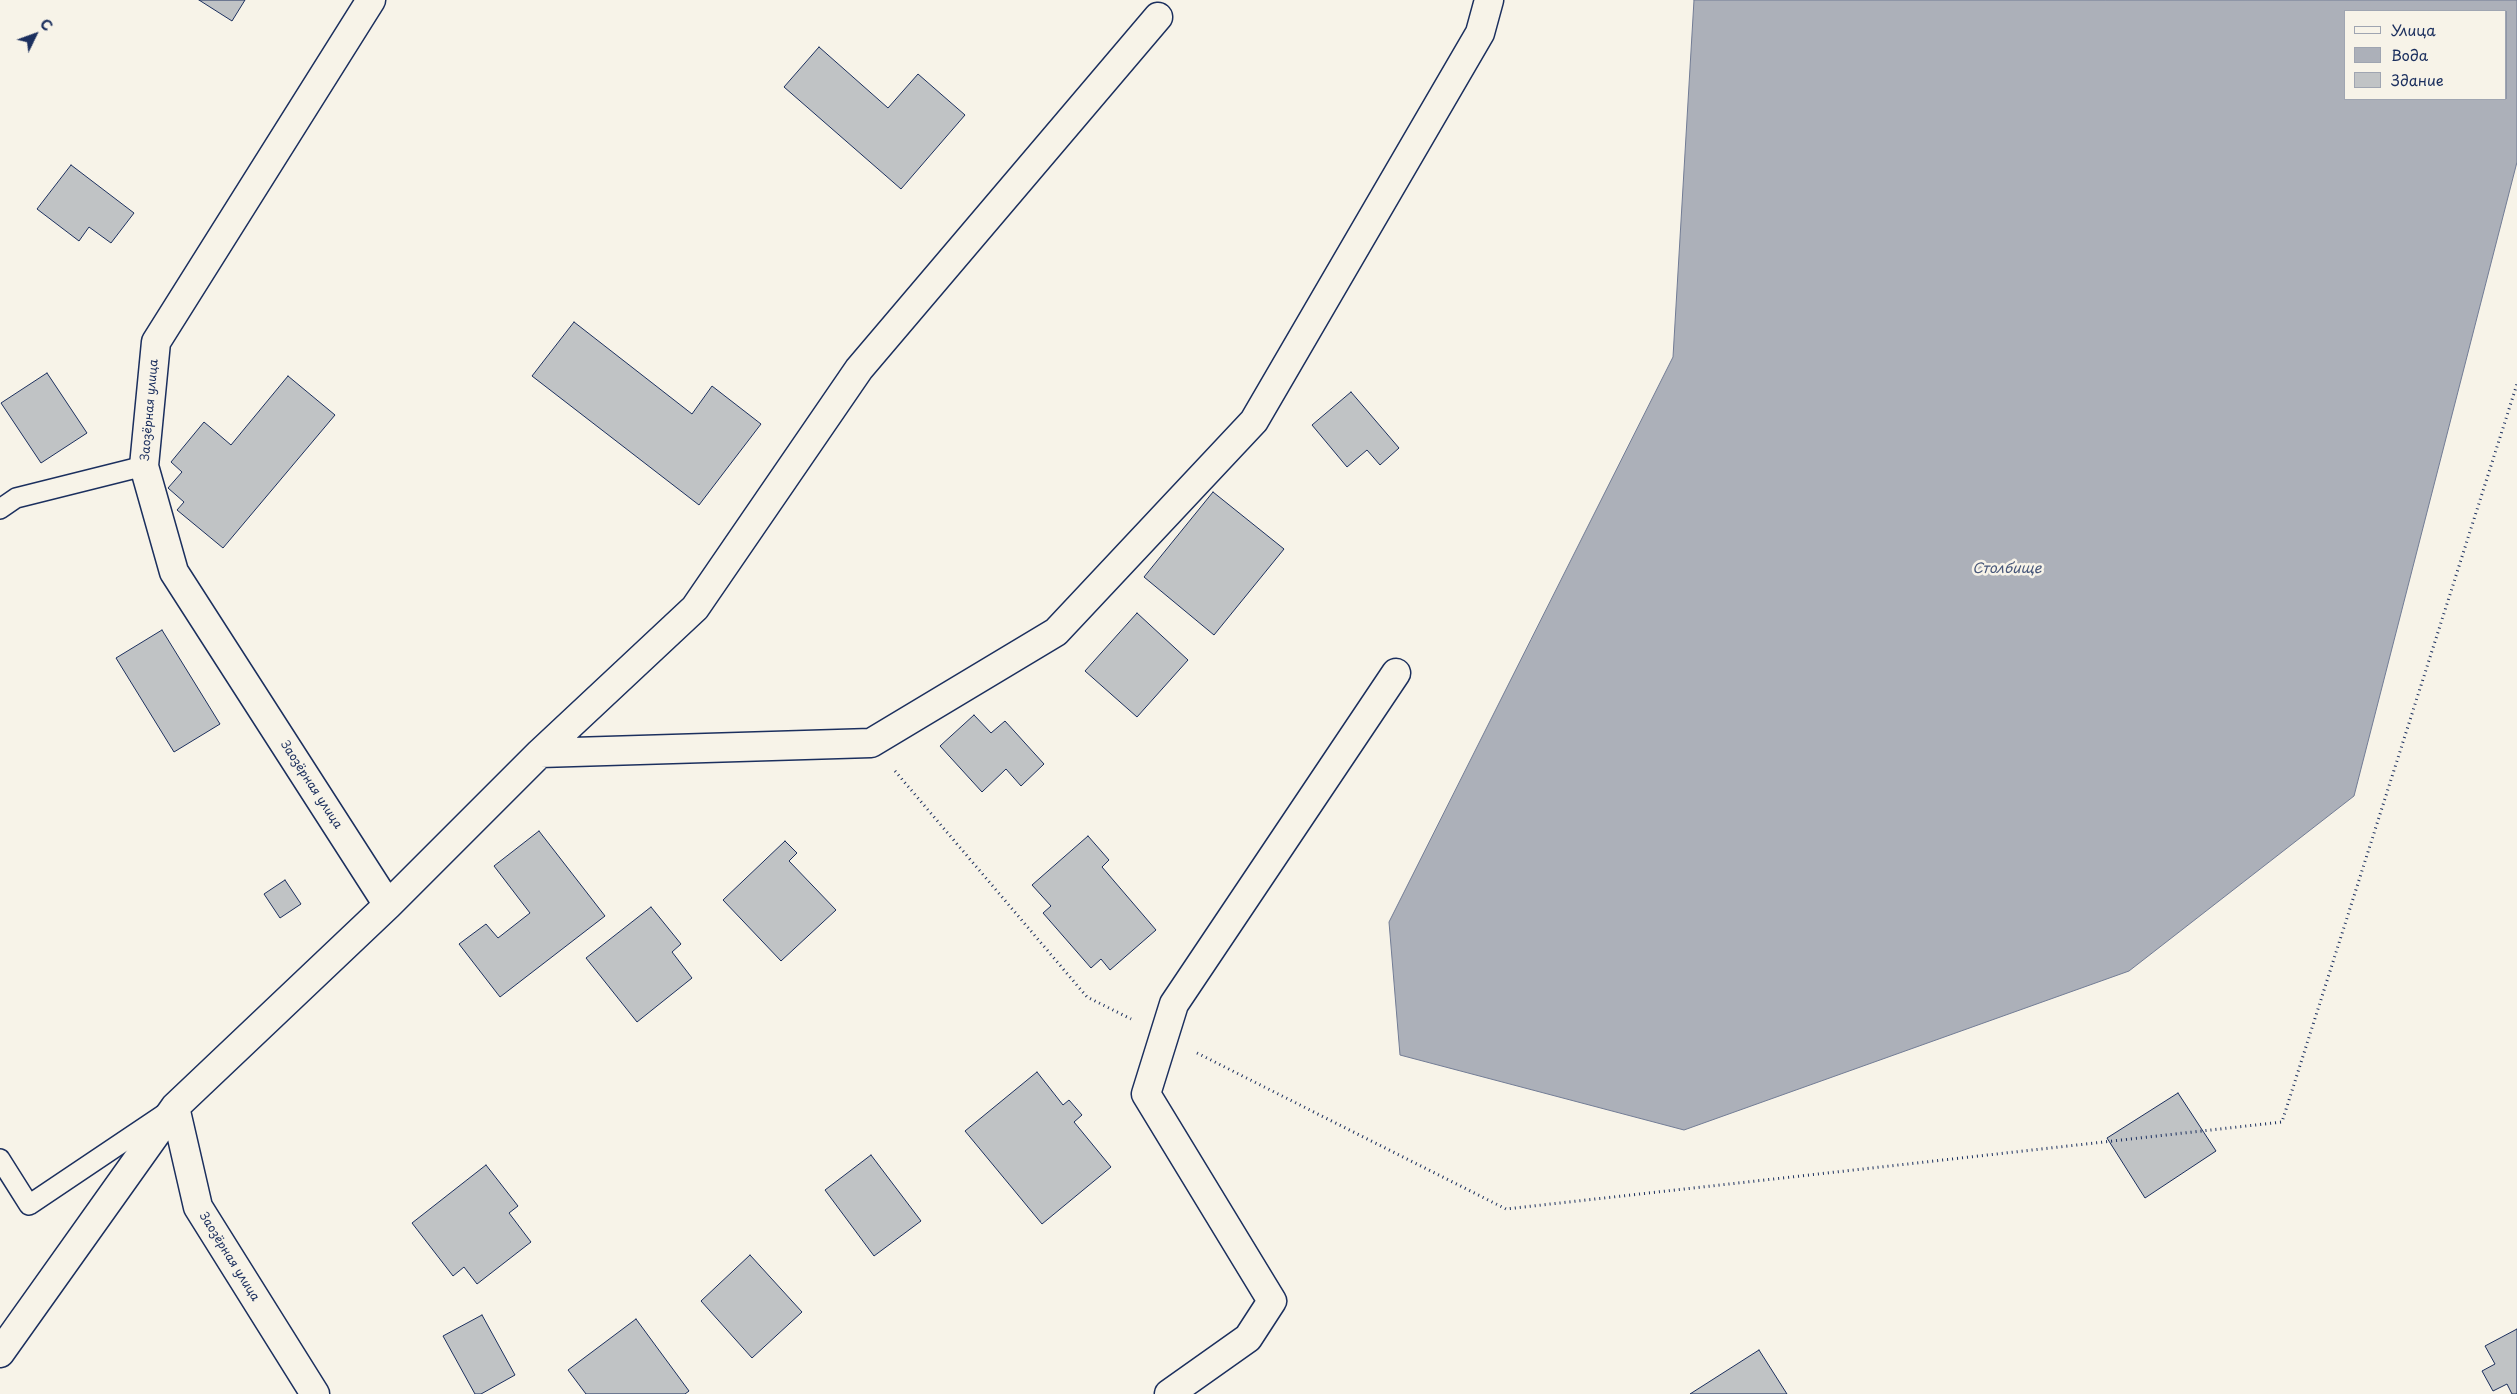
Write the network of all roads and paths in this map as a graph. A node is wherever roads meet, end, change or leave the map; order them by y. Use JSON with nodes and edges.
{"nodes":[{"id":1,"x":371,"y":0,"type":"edge"},
{"id":2,"x":1489,"y":0,"type":"edge"},
{"id":3,"x":1158,"y":17,"type":"dead end"},
{"id":4,"x":2517,"y":384,"type":"edge"},
{"id":5,"x":144,"y":466,"type":"junction"},
{"id":6,"x":0,"y":509,"type":"edge"},
{"id":7,"x":1396,"y":673,"type":"dead end"},
{"id":8,"x":871,"y":743,"type":"junction"},
{"id":9,"x":540,"y":753,"type":"junction"},
{"id":10,"x":388,"y":905,"type":"junction"},
{"id":11,"x":1132,"y":1020,"type":"dead end"},
{"id":12,"x":1194,"y":1051,"type":"dead end"},
{"id":13,"x":175,"y":1107,"type":"junction"},
{"id":14,"x":0,"y":1159,"type":"edge"},
{"id":15,"x":0,"y":1353,"type":"edge"},
{"id":16,"x":315,"y":1394,"type":"edge"},
{"id":17,"x":1169,"y":1394,"type":"edge"}],
"edges":[{"from":1,"to":5,"type":"street","name":"Заозёрная улица"},
{"from":2,"to":8,"type":"street"},
{"from":3,"to":9,"type":"street"},
{"from":4,"to":12,"type":"path"},
{"from":5,"to":6,"type":"lane"},
{"from":5,"to":10,"type":"street","name":"Заозёрная улица"},
{"from":7,"to":17,"type":"street"},
{"from":8,"to":9,"type":"street"},
{"from":8,"to":11,"type":"path"},
{"from":9,"to":10,"type":"street"},
{"from":10,"to":13,"type":"street"},
{"from":13,"to":14,"type":"lane"},
{"from":13,"to":15,"type":"street"},
{"from":13,"to":16,"type":"street","name":"Заозёрная улица"}]}
